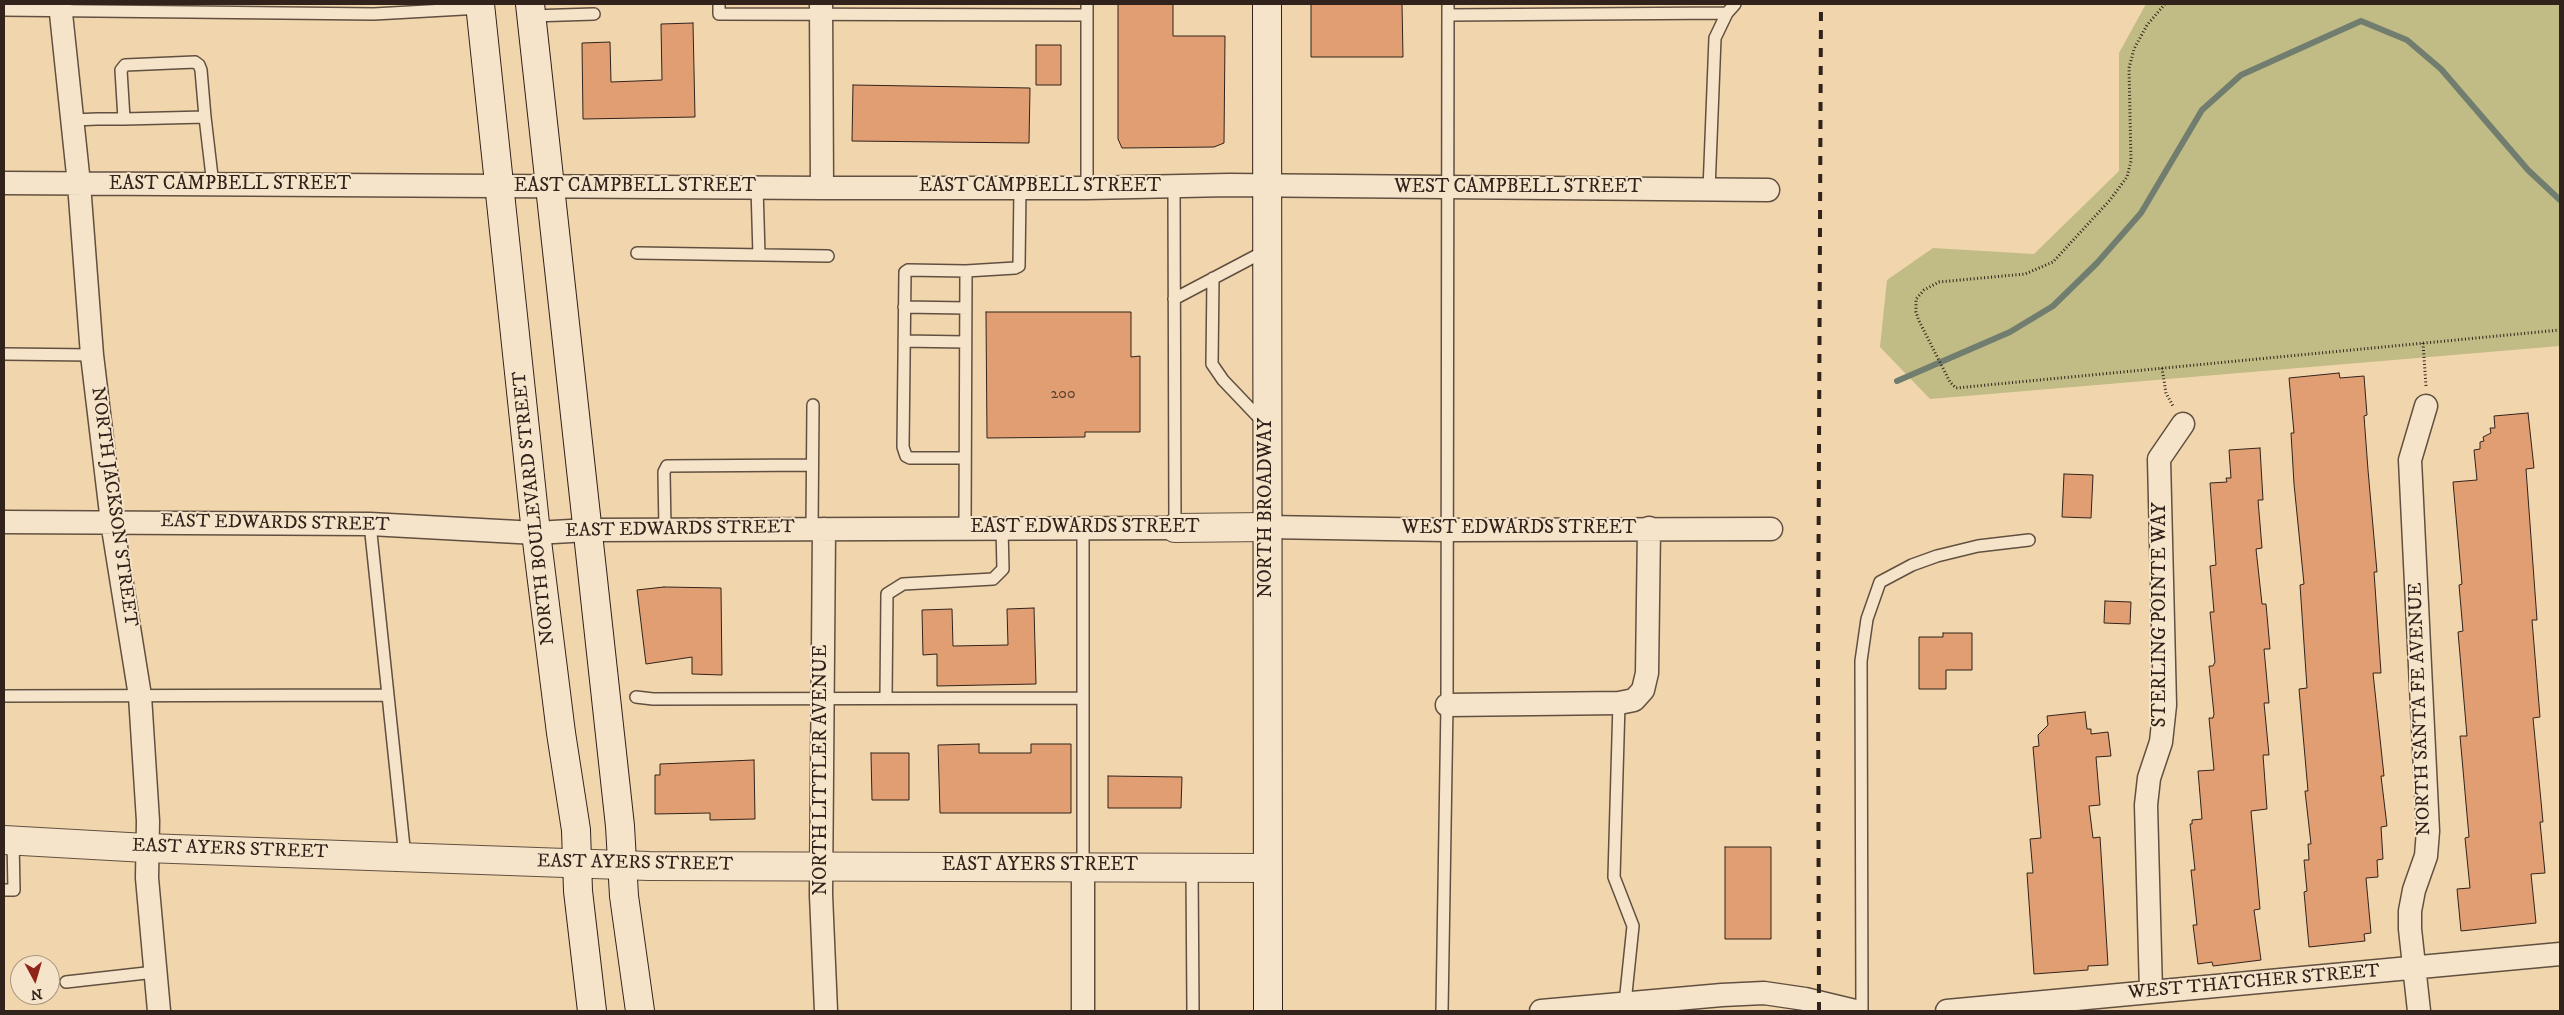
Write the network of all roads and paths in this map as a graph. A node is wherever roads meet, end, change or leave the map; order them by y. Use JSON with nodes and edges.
{"nodes":[{"id":1,"x":719,"y":4,"type":"edge"},
{"id":2,"x":1267,"y":4,"type":"edge"},
{"id":3,"x":1735,"y":4,"type":"edge"},
{"id":4,"x":2165,"y":4,"type":"edge"},
{"id":5,"x":480,"y":6,"type":"edge"},
{"id":6,"x":60,"y":7,"type":"edge"},
{"id":7,"x":821,"y":9,"type":"edge"},
{"id":8,"x":1087,"y":9,"type":"edge"},
{"id":9,"x":1448,"y":9,"type":"edge"},
{"id":10,"x":4,"y":10,"type":"edge"},
{"id":11,"x":530,"y":10,"type":"edge"},
{"id":12,"x":1727,"y":13,"type":"junction"},
{"id":13,"x":594,"y":14,"type":"dead end"},
{"id":14,"x":205,"y":117,"type":"junction"},
{"id":15,"x":124,"y":119,"type":"junction"},
{"id":16,"x":73,"y":120,"type":"junction"},
{"id":17,"x":4,"y":183,"type":"edge"},
{"id":18,"x":79,"y":184,"type":"junction"},
{"id":19,"x":213,"y":185,"type":"junction"},
{"id":20,"x":1174,"y":186,"type":"junction"},
{"id":21,"x":1267,"y":186,"type":"junction"},
{"id":22,"x":1446,"y":186,"type":"junction"},
{"id":23,"x":501,"y":187,"type":"junction"},
{"id":24,"x":550,"y":187,"type":"junction"},
{"id":25,"x":757,"y":187,"type":"junction"},
{"id":26,"x":822,"y":188,"type":"junction"},
{"id":27,"x":1020,"y":188,"type":"junction"},
{"id":28,"x":1087,"y":188,"type":"junction"},
{"id":29,"x":1709,"y":190,"type":"junction"},
{"id":30,"x":1768,"y":190,"type":"dead end"},
{"id":31,"x":1267,"y":250,"type":"junction"},
{"id":32,"x":637,"y":253,"type":"dead end"},
{"id":33,"x":759,"y":254,"type":"junction"},
{"id":34,"x":828,"y":256,"type":"dead end"},
{"id":35,"x":966,"y":271,"type":"junction"},
{"id":36,"x":1213,"y":278,"type":"junction"},
{"id":37,"x":1174,"y":299,"type":"junction"},
{"id":38,"x":904,"y":307,"type":"junction"},
{"id":39,"x":966,"y":308,"type":"junction"},
{"id":40,"x":2560,"y":330,"type":"edge"},
{"id":41,"x":904,"y":341,"type":"junction"},
{"id":42,"x":966,"y":342,"type":"junction"},
{"id":43,"x":2423,"y":343,"type":"junction"},
{"id":44,"x":4,"y":354,"type":"edge"},
{"id":45,"x":92,"y":355,"type":"junction"},
{"id":46,"x":2162,"y":368,"type":"junction"},
{"id":47,"x":813,"y":405,"type":"dead end"},
{"id":48,"x":2426,"y":406,"type":"joint"},
{"id":49,"x":2182,"y":424,"type":"joint"},
{"id":50,"x":1267,"y":426,"type":"junction"},
{"id":51,"x":965,"y":458,"type":"junction"},
{"id":52,"x":812,"y":465,"type":"junction"},
{"id":53,"x":4,"y":522,"type":"edge"},
{"id":54,"x":112,"y":522,"type":"junction"},
{"id":55,"x":370,"y":524,"type":"junction"},
{"id":56,"x":1267,"y":527,"type":"junction"},
{"id":57,"x":966,"y":528,"type":"junction"},
{"id":58,"x":1002,"y":528,"type":"junction"},
{"id":59,"x":1083,"y":528,"type":"junction"},
{"id":60,"x":1175,"y":528,"type":"junction"},
{"id":61,"x":1649,"y":528,"type":"junction"},
{"id":62,"x":1771,"y":528,"type":"dead end"},
{"id":63,"x":818,"y":529,"type":"junction"},
{"id":64,"x":588,"y":530,"type":"junction"},
{"id":65,"x":666,"y":530,"type":"junction"},
{"id":66,"x":1447,"y":530,"type":"junction"},
{"id":67,"x":536,"y":533,"type":"junction"},
{"id":68,"x":2029,"y":540,"type":"dead end"},
{"id":69,"x":388,"y":695,"type":"junction"},
{"id":70,"x":4,"y":696,"type":"edge"},
{"id":71,"x":140,"y":696,"type":"junction"},
{"id":72,"x":636,"y":697,"type":"dead end"},
{"id":73,"x":823,"y":697,"type":"junction"},
{"id":74,"x":886,"y":697,"type":"junction"},
{"id":75,"x":1082,"y":698,"type":"junction"},
{"id":76,"x":1620,"y":703,"type":"junction"},
{"id":77,"x":1446,"y":705,"type":"junction"},
{"id":78,"x":8,"y":840,"type":"edge"},
{"id":79,"x":146,"y":848,"type":"junction"},
{"id":80,"x":405,"y":857,"type":"junction"},
{"id":81,"x":577,"y":863,"type":"junction"},
{"id":82,"x":622,"y":864,"type":"junction"},
{"id":83,"x":821,"y":866,"type":"junction"},
{"id":84,"x":1083,"y":866,"type":"junction"},
{"id":85,"x":1192,"y":867,"type":"junction"},
{"id":86,"x":1267,"y":868,"type":"junction"},
{"id":87,"x":4,"y":890,"type":"edge"},
{"id":88,"x":2560,"y":954,"type":"edge"},
{"id":89,"x":2414,"y":968,"type":"junction"},
{"id":90,"x":155,"y":972,"type":"junction"},
{"id":91,"x":66,"y":982,"type":"dead end"},
{"id":92,"x":2151,"y":992,"type":"junction"},
{"id":93,"x":1625,"y":1003,"type":"junction"},
{"id":94,"x":159,"y":1011,"type":"edge"},
{"id":95,"x":592,"y":1011,"type":"edge"},
{"id":96,"x":640,"y":1011,"type":"edge"},
{"id":97,"x":826,"y":1011,"type":"edge"},
{"id":98,"x":1083,"y":1011,"type":"edge"},
{"id":99,"x":1193,"y":1011,"type":"edge"},
{"id":100,"x":1268,"y":1011,"type":"edge"},
{"id":101,"x":1442,"y":1011,"type":"edge"},
{"id":102,"x":1542,"y":1011,"type":"edge"},
{"id":103,"x":1855,"y":1011,"type":"edge"},
{"id":104,"x":1862,"y":1011,"type":"edge"},
{"id":105,"x":1947,"y":1011,"type":"edge"},
{"id":106,"x":2419,"y":1011,"type":"edge"}],
"edges":[{"from":1,"to":7,"type":"lane"},
{"from":2,"to":21,"type":"main road","name":"NORTH BROADWAY"},
{"from":3,"to":12,"type":"lane"},
{"from":4,"to":46,"type":"path"},
{"from":5,"to":6,"type":"lane"},
{"from":5,"to":23,"type":"main road","name":"NORTH BOULEVARD STREET"},
{"from":6,"to":10,"type":"lane"},
{"from":6,"to":16,"type":"street","name":"NORTH JACKSON STREET"},
{"from":7,"to":8,"type":"lane"},
{"from":7,"to":26,"type":"street"},
{"from":8,"to":28,"type":"lane"},
{"from":9,"to":12,"type":"lane"},
{"from":9,"to":22,"type":"lane"},
{"from":11,"to":13,"type":"lane"},
{"from":11,"to":24,"type":"main road"},
{"from":12,"to":29,"type":"lane"},
{"from":14,"to":15,"type":"lane"},
{"from":14,"to":15,"type":"lane"},
{"from":14,"to":19,"type":"lane"},
{"from":15,"to":16,"type":"lane"},
{"from":16,"to":18,"type":"street","name":"NORTH JACKSON STREET"},
{"from":17,"to":18,"type":"street","name":"EAST CAMPBELL STREET"},
{"from":18,"to":19,"type":"street","name":"EAST CAMPBELL STREET"},
{"from":18,"to":45,"type":"street","name":"NORTH JACKSON STREET"},
{"from":19,"to":23,"type":"street","name":"EAST CAMPBELL STREET"},
{"from":20,"to":21,"type":"street","name":"EAST CAMPBELL STREET"},
{"from":20,"to":28,"type":"street","name":"EAST CAMPBELL STREET"},
{"from":20,"to":37,"type":"lane"},
{"from":21,"to":22,"type":"street","name":"WEST CAMPBELL STREET"},
{"from":21,"to":31,"type":"main road","name":"NORTH BROADWAY"},
{"from":22,"to":29,"type":"street","name":"WEST CAMPBELL STREET"},
{"from":22,"to":66,"type":"lane"},
{"from":23,"to":24,"type":"street","name":"EAST CAMPBELL STREET"},
{"from":23,"to":67,"type":"main road","name":"NORTH BOULEVARD STREET"},
{"from":24,"to":25,"type":"street","name":"EAST CAMPBELL STREET"},
{"from":24,"to":64,"type":"main road"},
{"from":25,"to":26,"type":"street","name":"EAST CAMPBELL STREET"},
{"from":25,"to":33,"type":"lane"},
{"from":26,"to":27,"type":"street","name":"EAST CAMPBELL STREET"},
{"from":27,"to":28,"type":"street","name":"EAST CAMPBELL STREET"},
{"from":27,"to":35,"type":"lane"},
{"from":29,"to":30,"type":"street","name":"WEST CAMPBELL STREET"},
{"from":31,"to":36,"type":"lane"},
{"from":31,"to":50,"type":"main road","name":"NORTH BROADWAY"},
{"from":32,"to":33,"type":"lane"},
{"from":33,"to":34,"type":"lane"},
{"from":35,"to":38,"type":"lane"},
{"from":35,"to":39,"type":"lane"},
{"from":36,"to":37,"type":"lane"},
{"from":36,"to":50,"type":"lane"},
{"from":37,"to":60,"type":"lane"},
{"from":38,"to":39,"type":"lane"},
{"from":38,"to":41,"type":"lane"},
{"from":39,"to":42,"type":"lane"},
{"from":40,"to":43,"type":"path"},
{"from":41,"to":42,"type":"lane"},
{"from":41,"to":51,"type":"lane"},
{"from":42,"to":51,"type":"lane"},
{"from":43,"to":46,"type":"path"},
{"from":43,"to":48,"type":"path"},
{"from":44,"to":45,"type":"lane"},
{"from":45,"to":54,"type":"street","name":"NORTH JACKSON STREET"},
{"from":46,"to":49,"type":"path"},
{"from":47,"to":52,"type":"lane"},
{"from":48,"to":89,"type":"street","name":"NORTH SANTA FE AVENUE"},
{"from":49,"to":92,"type":"street","name":"STERLING POINTE WAY"},
{"from":50,"to":56,"type":"main road","name":"NORTH BROADWAY"},
{"from":51,"to":57,"type":"lane"},
{"from":52,"to":63,"type":"lane"},
{"from":52,"to":65,"type":"lane"},
{"from":53,"to":54,"type":"street","name":"EAST EDWARDS STREET"},
{"from":54,"to":55,"type":"street","name":"EAST EDWARDS STREET"},
{"from":54,"to":71,"type":"street","name":"NORTH JACKSON STREET"},
{"from":55,"to":67,"type":"street","name":"EAST EDWARDS STREET"},
{"from":55,"to":69,"type":"lane"},
{"from":56,"to":60,"type":"main road","name":"EAST EDWARDS STREET"},
{"from":56,"to":66,"type":"street","name":"WEST EDWARDS STREET"},
{"from":56,"to":86,"type":"main road","name":"NORTH BROADWAY"},
{"from":57,"to":58,"type":"street","name":"EAST EDWARDS STREET"},
{"from":57,"to":63,"type":"street","name":"EAST EDWARDS STREET"},
{"from":58,"to":59,"type":"street","name":"EAST EDWARDS STREET"},
{"from":58,"to":74,"type":"lane"},
{"from":59,"to":60,"type":"street","name":"EAST EDWARDS STREET"},
{"from":59,"to":75,"type":"lane"},
{"from":61,"to":62,"type":"street","name":"WEST EDWARDS STREET"},
{"from":61,"to":66,"type":"street","name":"WEST EDWARDS STREET"},
{"from":61,"to":76,"type":"street"},
{"from":63,"to":65,"type":"street","name":"EAST EDWARDS STREET"},
{"from":63,"to":73,"type":"street","name":"NORTH LITTLER AVENUE"},
{"from":64,"to":65,"type":"street","name":"EAST EDWARDS STREET"},
{"from":64,"to":67,"type":"street","name":"EAST EDWARDS STREET"},
{"from":64,"to":82,"type":"main road"},
{"from":66,"to":77,"type":"lane"},
{"from":67,"to":81,"type":"main road","name":"NORTH BOULEVARD STREET"},
{"from":68,"to":104,"type":"lane"},
{"from":69,"to":71,"type":"lane"},
{"from":69,"to":80,"type":"lane"},
{"from":70,"to":71,"type":"lane"},
{"from":71,"to":79,"type":"street","name":"NORTH JACKSON STREET"},
{"from":72,"to":73,"type":"lane"},
{"from":73,"to":74,"type":"lane"},
{"from":73,"to":83,"type":"street","name":"NORTH LITTLER AVENUE"},
{"from":74,"to":75,"type":"lane"},
{"from":75,"to":84,"type":"lane"},
{"from":76,"to":77,"type":"street"},
{"from":76,"to":93,"type":"lane"},
{"from":77,"to":101,"type":"lane"},
{"from":78,"to":79,"type":"main road","name":"EAST AYERS STREET"},
{"from":78,"to":87,"type":"lane"},
{"from":79,"to":80,"type":"main road","name":"EAST AYERS STREET"},
{"from":79,"to":90,"type":"street","name":"NORTH JACKSON STREET"},
{"from":80,"to":81,"type":"main road","name":"EAST AYERS STREET"},
{"from":81,"to":82,"type":"main road","name":"EAST AYERS STREET"},
{"from":81,"to":95,"type":"main road","name":"NORTH BOULEVARD STREET"},
{"from":82,"to":83,"type":"main road","name":"EAST AYERS STREET"},
{"from":82,"to":96,"type":"main road"},
{"from":83,"to":84,"type":"main road","name":"EAST AYERS STREET"},
{"from":83,"to":97,"type":"street","name":"NORTH LITTLER AVENUE"},
{"from":84,"to":85,"type":"main road","name":"EAST AYERS STREET"},
{"from":84,"to":98,"type":"street"},
{"from":85,"to":86,"type":"main road","name":"EAST AYERS STREET"},
{"from":85,"to":99,"type":"lane"},
{"from":86,"to":100,"type":"main road","name":"NORTH BROADWAY"},
{"from":88,"to":89,"type":"street","name":"WEST THATCHER STREET"},
{"from":89,"to":92,"type":"street","name":"WEST THATCHER STREET"},
{"from":89,"to":106,"type":"street","name":"NORTH SANTA FE AVENUE"},
{"from":90,"to":91,"type":"lane"},
{"from":90,"to":94,"type":"street","name":"NORTH JACKSON STREET"},
{"from":92,"to":105,"type":"street","name":"WEST THATCHER STREET"},
{"from":93,"to":102,"type":"street"},
{"from":93,"to":103,"type":"street"}]}
